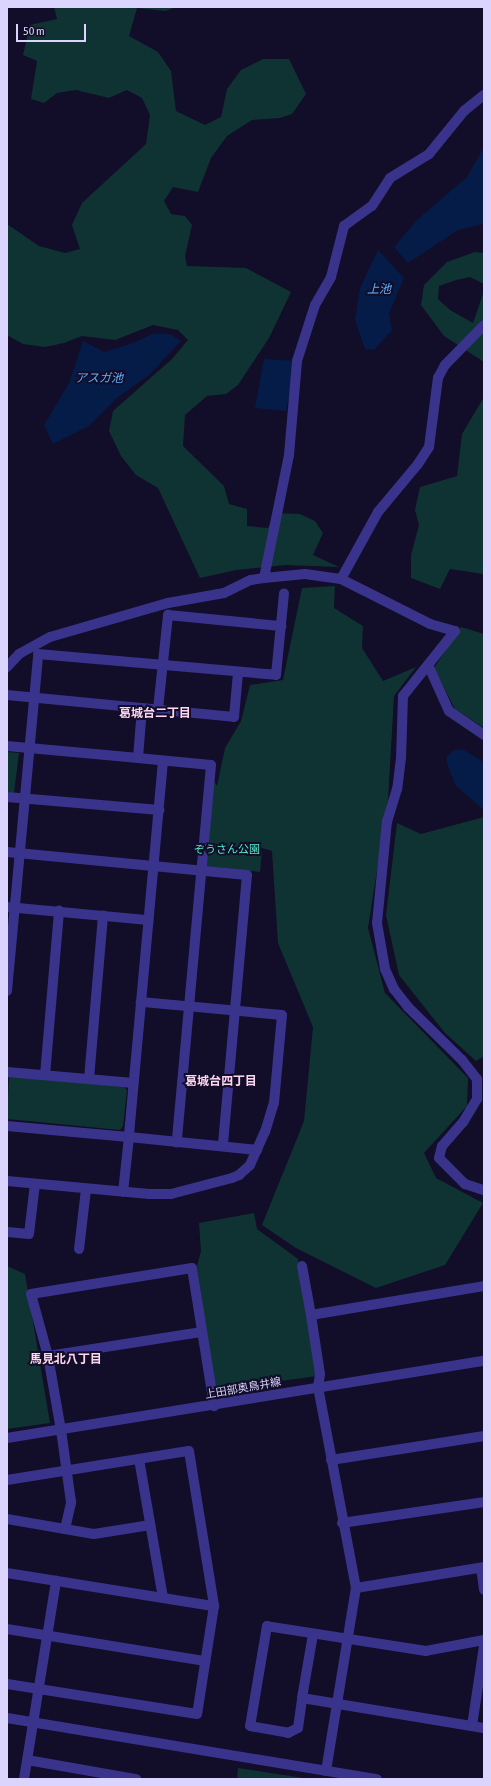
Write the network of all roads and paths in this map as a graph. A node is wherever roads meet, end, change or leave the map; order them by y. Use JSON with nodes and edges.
{"nodes":[{"id":1,"x":484,"y":95,"type":"edge"},
{"id":2,"x":484,"y":325,"type":"edge"},
{"id":3,"x":264,"y":578,"type":"junction"},
{"id":4,"x":341,"y":579,"type":"junction"},
{"id":5,"x":284,"y":593,"type":"dead end"},
{"id":6,"x":281,"y":626,"type":"junction"},
{"id":7,"x":163,"y":666,"type":"junction"},
{"id":8,"x":7,"y":667,"type":"edge"},
{"id":9,"x":429,"y":667,"type":"junction"},
{"id":10,"x":238,"y":672,"type":"junction"},
{"id":11,"x":7,"y":695,"type":"edge"},
{"id":12,"x":33,"y":698,"type":"junction"},
{"id":13,"x":142,"y":708,"type":"junction"},
{"id":14,"x":158,"y":709,"type":"junction"},
{"id":15,"x":484,"y":735,"type":"edge"},
{"id":16,"x":7,"y":746,"type":"edge"},
{"id":17,"x":29,"y":748,"type":"junction"},
{"id":18,"x":138,"y":758,"type":"junction"},
{"id":19,"x":163,"y":761,"type":"junction"},
{"id":20,"x":7,"y":797,"type":"edge"},
{"id":21,"x":24,"y":798,"type":"junction"},
{"id":22,"x":159,"y":810,"type":"junction"},
{"id":23,"x":7,"y":852,"type":"edge"},
{"id":24,"x":19,"y":854,"type":"junction"},
{"id":25,"x":154,"y":866,"type":"junction"},
{"id":26,"x":202,"y":870,"type":"junction"},
{"id":27,"x":11,"y":907,"type":"edge"},
{"id":28,"x":59,"y":911,"type":"junction"},
{"id":29,"x":104,"y":916,"type":"junction"},
{"id":30,"x":148,"y":920,"type":"junction"},
{"id":31,"x":9,"y":958,"type":"edge"},
{"id":32,"x":7,"y":992,"type":"edge"},
{"id":33,"x":141,"y":1002,"type":"junction"},
{"id":34,"x":189,"y":1006,"type":"junction"},
{"id":35,"x":236,"y":1011,"type":"junction"},
{"id":36,"x":7,"y":1072,"type":"edge"},
{"id":37,"x":45,"y":1075,"type":"junction"},
{"id":38,"x":89,"y":1079,"type":"junction"},
{"id":39,"x":134,"y":1083,"type":"junction"},
{"id":40,"x":7,"y":1126,"type":"edge"},
{"id":41,"x":129,"y":1137,"type":"junction"},
{"id":42,"x":177,"y":1142,"type":"junction"},
{"id":43,"x":223,"y":1146,"type":"junction"},
{"id":44,"x":257,"y":1150,"type":"junction"},
{"id":45,"x":7,"y":1181,"type":"edge"},
{"id":46,"x":35,"y":1184,"type":"junction"},
{"id":47,"x":86,"y":1189,"type":"junction"},
{"id":48,"x":484,"y":1190,"type":"edge"},
{"id":49,"x":123,"y":1192,"type":"junction"},
{"id":50,"x":7,"y":1232,"type":"edge"},
{"id":51,"x":79,"y":1249,"type":"dead end"},
{"id":52,"x":302,"y":1266,"type":"dead end"},
{"id":53,"x":484,"y":1286,"type":"edge"},
{"id":54,"x":311,"y":1315,"type":"junction"},
{"id":55,"x":202,"y":1332,"type":"junction"},
{"id":56,"x":48,"y":1356,"type":"junction"},
{"id":57,"x":484,"y":1361,"type":"edge"},
{"id":58,"x":318,"y":1387,"type":"junction"},
{"id":59,"x":214,"y":1406,"type":"junction"},
{"id":60,"x":61,"y":1430,"type":"junction"},
{"id":61,"x":484,"y":1436,"type":"edge"},
{"id":62,"x":7,"y":1438,"type":"edge"},
{"id":63,"x":139,"y":1459,"type":"junction"},
{"id":64,"x":331,"y":1460,"type":"junction"},
{"id":65,"x":66,"y":1472,"type":"junction"},
{"id":66,"x":7,"y":1480,"type":"edge"},
{"id":67,"x":484,"y":1502,"type":"edge"},
{"id":68,"x":7,"y":1519,"type":"edge"},
{"id":69,"x":342,"y":1523,"type":"junction"},
{"id":70,"x":150,"y":1525,"type":"junction"},
{"id":71,"x":65,"y":1529,"type":"junction"},
{"id":72,"x":482,"y":1568,"type":"edge"},
{"id":73,"x":7,"y":1573,"type":"edge"},
{"id":74,"x":56,"y":1581,"type":"junction"},
{"id":75,"x":356,"y":1588,"type":"junction"},
{"id":76,"x":484,"y":1590,"type":"edge"},
{"id":77,"x":163,"y":1598,"type":"junction"},
{"id":78,"x":214,"y":1606,"type":"junction"},
{"id":79,"x":7,"y":1629,"type":"edge"},
{"id":80,"x":313,"y":1634,"type":"junction"},
{"id":81,"x":48,"y":1635,"type":"junction"},
{"id":82,"x":348,"y":1639,"type":"junction"},
{"id":83,"x":484,"y":1640,"type":"edge"},
{"id":84,"x":484,"y":1646,"type":"edge"},
{"id":85,"x":205,"y":1661,"type":"junction"},
{"id":86,"x":7,"y":1684,"type":"edge"},
{"id":87,"x":39,"y":1689,"type":"junction"},
{"id":88,"x":302,"y":1698,"type":"junction"},
{"id":89,"x":337,"y":1704,"type":"junction"},
{"id":90,"x":7,"y":1718,"type":"edge"},
{"id":91,"x":34,"y":1723,"type":"junction"},
{"id":92,"x":472,"y":1726,"type":"junction"},
{"id":93,"x":484,"y":1728,"type":"edge"},
{"id":94,"x":27,"y":1760,"type":"junction"},
{"id":95,"x":326,"y":1771,"type":"junction"},
{"id":96,"x":24,"y":1779,"type":"edge"},
{"id":97,"x":136,"y":1779,"type":"edge"},
{"id":98,"x":376,"y":1779,"type":"edge"}],
"edges":[{"from":1,"to":3,"type":"street"},
{"from":2,"to":4,"type":"street"},
{"from":3,"to":4,"type":"street"},
{"from":3,"to":8,"type":"street"},
{"from":4,"to":9,"type":"street"},
{"from":5,"to":6,"type":"street"},
{"from":6,"to":7,"type":"street"},
{"from":6,"to":10,"type":"street"},
{"from":7,"to":10,"type":"street"},
{"from":7,"to":12,"type":"street"},
{"from":7,"to":14,"type":"street"},
{"from":9,"to":15,"type":"street"},
{"from":9,"to":48,"type":"street"},
{"from":10,"to":14,"type":"street"},
{"from":11,"to":12,"type":"street"},
{"from":12,"to":13,"type":"street"},
{"from":12,"to":17,"type":"street"},
{"from":13,"to":14,"type":"street"},
{"from":13,"to":18,"type":"street"},
{"from":16,"to":17,"type":"street"},
{"from":17,"to":18,"type":"street"},
{"from":17,"to":21,"type":"street"},
{"from":18,"to":19,"type":"street"},
{"from":19,"to":22,"type":"street"},
{"from":19,"to":26,"type":"street"},
{"from":20,"to":21,"type":"street"},
{"from":21,"to":22,"type":"street"},
{"from":21,"to":24,"type":"street"},
{"from":22,"to":25,"type":"street"},
{"from":23,"to":24,"type":"street"},
{"from":24,"to":25,"type":"street"},
{"from":24,"to":27,"type":"street"},
{"from":25,"to":26,"type":"street"},
{"from":25,"to":30,"type":"street"},
{"from":26,"to":34,"type":"street"},
{"from":26,"to":35,"type":"street"},
{"from":27,"to":28,"type":"street"},
{"from":27,"to":31,"type":"street"},
{"from":28,"to":29,"type":"street"},
{"from":28,"to":37,"type":"street"},
{"from":29,"to":30,"type":"street"},
{"from":29,"to":38,"type":"street"},
{"from":30,"to":33,"type":"street"},
{"from":31,"to":32,"type":"street"},
{"from":33,"to":34,"type":"street"},
{"from":33,"to":39,"type":"street"},
{"from":34,"to":35,"type":"street"},
{"from":34,"to":42,"type":"street"},
{"from":35,"to":43,"type":"street"},
{"from":35,"to":44,"type":"street"},
{"from":36,"to":37,"type":"street"},
{"from":37,"to":38,"type":"street"},
{"from":38,"to":39,"type":"street"},
{"from":39,"to":41,"type":"street"},
{"from":40,"to":41,"type":"street"},
{"from":41,"to":42,"type":"street"},
{"from":41,"to":49,"type":"street"},
{"from":42,"to":43,"type":"street"},
{"from":43,"to":44,"type":"street"},
{"from":44,"to":49,"type":"street"},
{"from":45,"to":46,"type":"street"},
{"from":46,"to":47,"type":"street"},
{"from":46,"to":50,"type":"street"},
{"from":47,"to":49,"type":"street"},
{"from":47,"to":51,"type":"street"},
{"from":52,"to":54,"type":"street"},
{"from":53,"to":54,"type":"street"},
{"from":54,"to":58,"type":"street"},
{"from":55,"to":56,"type":"street"},
{"from":55,"to":56,"type":"street"},
{"from":55,"to":59,"type":"street"},
{"from":56,"to":60,"type":"street"},
{"from":57,"to":58,"type":"street","name":"上田部奥鳥井線"},
{"from":58,"to":59,"type":"street","name":"上田部奥鳥井線"},
{"from":58,"to":64,"type":"street"},
{"from":59,"to":60,"type":"street","name":"上田部奥鳥井線"},
{"from":60,"to":62,"type":"street","name":"上田部奥鳥井線"},
{"from":60,"to":65,"type":"street"},
{"from":61,"to":64,"type":"street"},
{"from":63,"to":65,"type":"street"},
{"from":63,"to":70,"type":"street"},
{"from":63,"to":78,"type":"street"},
{"from":64,"to":69,"type":"street"},
{"from":65,"to":66,"type":"street"},
{"from":65,"to":71,"type":"street"},
{"from":67,"to":69,"type":"street"},
{"from":68,"to":71,"type":"street"},
{"from":69,"to":75,"type":"street"},
{"from":70,"to":71,"type":"street"},
{"from":70,"to":77,"type":"street"},
{"from":72,"to":75,"type":"street"},
{"from":72,"to":76,"type":"street"},
{"from":73,"to":74,"type":"street"},
{"from":74,"to":77,"type":"street"},
{"from":74,"to":81,"type":"street"},
{"from":75,"to":82,"type":"street"},
{"from":77,"to":78,"type":"street"},
{"from":78,"to":85,"type":"street"},
{"from":79,"to":81,"type":"street"},
{"from":80,"to":82,"type":"street"},
{"from":80,"to":88,"type":"street"},
{"from":80,"to":88,"type":"street"},
{"from":81,"to":85,"type":"street"},
{"from":81,"to":87,"type":"street"},
{"from":82,"to":83,"type":"street"},
{"from":82,"to":89,"type":"street"},
{"from":84,"to":92,"type":"street"},
{"from":85,"to":87,"type":"street"},
{"from":86,"to":87,"type":"street"},
{"from":87,"to":91,"type":"street"},
{"from":88,"to":89,"type":"street"},
{"from":89,"to":92,"type":"street"},
{"from":89,"to":95,"type":"street"},
{"from":90,"to":91,"type":"street"},
{"from":91,"to":94,"type":"street"},
{"from":91,"to":95,"type":"street"},
{"from":92,"to":93,"type":"street"},
{"from":94,"to":96,"type":"street"},
{"from":94,"to":97,"type":"street"},
{"from":95,"to":98,"type":"street"}]}
